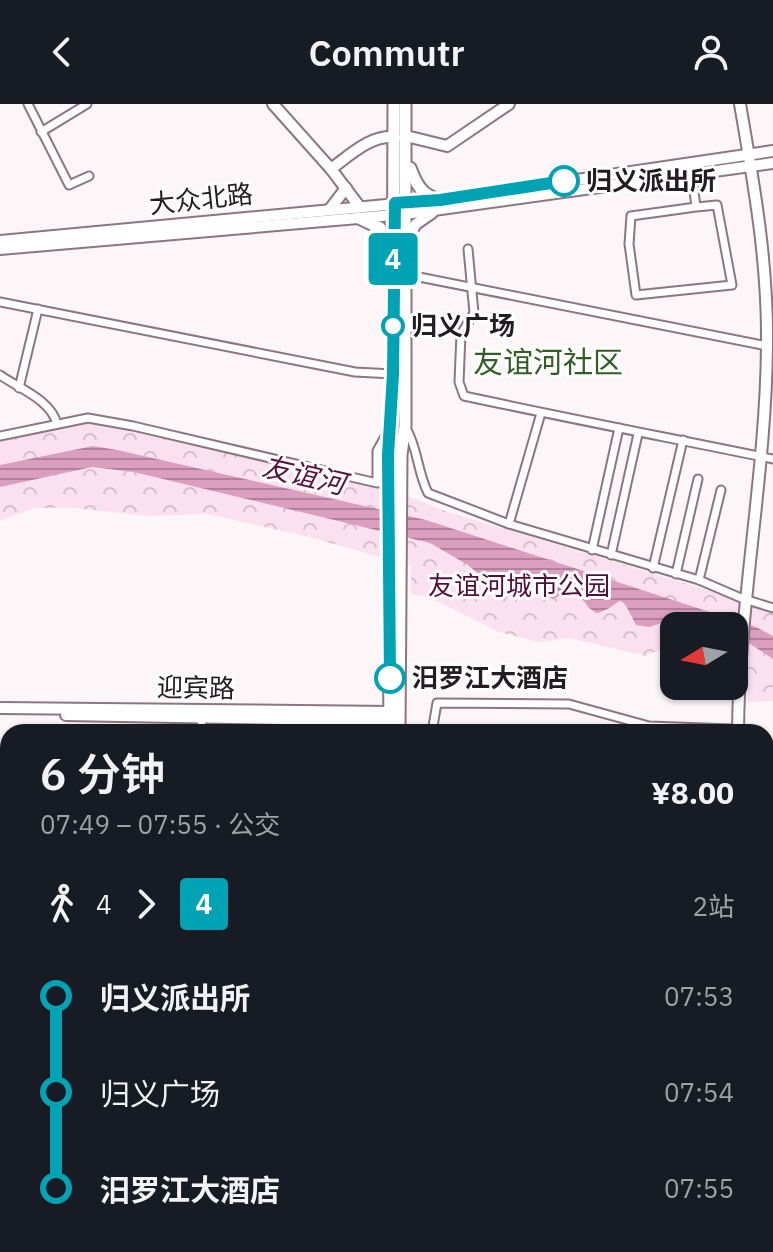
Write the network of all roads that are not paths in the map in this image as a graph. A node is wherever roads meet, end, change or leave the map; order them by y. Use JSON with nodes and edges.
{"nodes":[{"id":1,"x":28,"y":104,"type":"edge"},
{"id":2,"x":87,"y":104,"type":"edge"},
{"id":3,"x":275,"y":104,"type":"edge"},
{"id":4,"x":394,"y":104,"type":"edge"},
{"id":5,"x":405,"y":104,"type":"edge"},
{"id":6,"x":500,"y":104,"type":"edge"},
{"id":7,"x":509,"y":104,"type":"edge"},
{"id":8,"x":737,"y":104,"type":"edge"},
{"id":9,"x":41,"y":132,"type":"junction"},
{"id":10,"x":400,"y":136,"type":"junction"},
{"id":11,"x":447,"y":146,"type":"junction"},
{"id":12,"x":773,"y":151,"type":"edge"},
{"id":13,"x":407,"y":155,"type":"junction"},
{"id":14,"x":747,"y":162,"type":"junction"},
{"id":15,"x":773,"y":163,"type":"edge"},
{"id":16,"x":332,"y":168,"type":"junction"},
{"id":17,"x":692,"y":175,"type":"junction"},
{"id":18,"x":89,"y":176,"type":"dead end"},
{"id":19,"x":346,"y":188,"type":"junction"},
{"id":20,"x":441,"y":205,"type":"junction"},
{"id":21,"x":696,"y":207,"type":"junction"},
{"id":22,"x":330,"y":209,"type":"junction"},
{"id":23,"x":400,"y":209,"type":"junction"},
{"id":24,"x":360,"y":210,"type":"junction"},
{"id":25,"x":0,"y":241,"type":"edge"},
{"id":26,"x":404,"y":243,"type":"junction"},
{"id":27,"x":0,"y":249,"type":"edge"},
{"id":28,"x":468,"y":249,"type":"dead end"},
{"id":29,"x":393,"y":251,"type":"junction"},
{"id":30,"x":404,"y":274,"type":"junction"},
{"id":31,"x":473,"y":287,"type":"junction"},
{"id":32,"x":0,"y":302,"type":"edge"},
{"id":33,"x":38,"y":309,"type":"junction"},
{"id":34,"x":764,"y":346,"type":"junction"},
{"id":35,"x":393,"y":374,"type":"junction"},
{"id":36,"x":2,"y":379,"type":"edge"},
{"id":37,"x":19,"y":388,"type":"junction"},
{"id":38,"x":541,"y":413,"type":"junction"},
{"id":39,"x":57,"y":424,"type":"junction"},
{"id":40,"x":405,"y":426,"type":"junction"},
{"id":41,"x":391,"y":427,"type":"junction"},
{"id":42,"x":619,"y":428,"type":"junction"},
{"id":43,"x":638,"y":434,"type":"junction"},
{"id":44,"x":0,"y":436,"type":"edge"},
{"id":45,"x":683,"y":440,"type":"junction"},
{"id":46,"x":763,"y":457,"type":"edge"},
{"id":47,"x":698,"y":479,"type":"dead end"},
{"id":48,"x":721,"y":490,"type":"dead end"},
{"id":49,"x":509,"y":524,"type":"junction"},
{"id":50,"x":592,"y":550,"type":"junction"},
{"id":51,"x":611,"y":555,"type":"junction"},
{"id":52,"x":653,"y":568,"type":"junction"},
{"id":53,"x":676,"y":574,"type":"junction"},
{"id":54,"x":699,"y":580,"type":"junction"},
{"id":55,"x":744,"y":603,"type":"junction"},
{"id":56,"x":773,"y":608,"type":"edge"},
{"id":57,"x":743,"y":612,"type":"edge"},
{"id":58,"x":733,"y":700,"type":"edge"},
{"id":59,"x":736,"y":700,"type":"edge"},
{"id":60,"x":0,"y":711,"type":"edge"},
{"id":61,"x":202,"y":717,"type":"junction"},
{"id":62,"x":390,"y":721,"type":"edge"},
{"id":63,"x":202,"y":724,"type":"edge"},
{"id":64,"x":399,"y":724,"type":"edge"},
{"id":65,"x":433,"y":724,"type":"edge"},
{"id":66,"x":642,"y":724,"type":"edge"},
{"id":67,"x":734,"y":724,"type":"edge"},
{"id":68,"x":734,"y":724,"type":"edge"}],
"edges":[{"from":1,"to":9,"type":"street"},
{"from":2,"to":9,"type":"street"},
{"from":3,"to":16,"type":"main road"},
{"from":4,"to":10,"type":"main road"},
{"from":5,"to":10,"type":"main road"},
{"from":6,"to":11,"type":"main road"},
{"from":7,"to":11,"type":"main road"},
{"from":8,"to":14,"type":"main road"},
{"from":9,"to":18,"type":"street"},
{"from":10,"to":11,"type":"main road"},
{"from":10,"to":13,"type":"main road"},
{"from":10,"to":16,"type":"main road"},
{"from":10,"to":23,"type":"main road"},
{"from":12,"to":14,"type":"main road"},
{"from":13,"to":20,"type":"main road"},
{"from":13,"to":23,"type":"main road"},
{"from":14,"to":15,"type":"main road"},
{"from":14,"to":17,"type":"main road"},
{"from":14,"to":20,"type":"main road"},
{"from":14,"to":34,"type":"main road"},
{"from":16,"to":19,"type":"main road"},
{"from":16,"to":24,"type":"main road"},
{"from":17,"to":20,"type":"main road"},
{"from":17,"to":21,"type":"street"},
{"from":19,"to":22,"type":"main road"},
{"from":19,"to":24,"type":"main road"},
{"from":20,"to":23,"type":"main road","name":"大众北路"},
{"from":20,"to":26,"type":"main road"},
{"from":21,"to":21,"type":"street"},
{"from":22,"to":24,"type":"main road","name":"大众北路"},
{"from":22,"to":25,"type":"main road","name":"大众北路"},
{"from":23,"to":24,"type":"main road","name":"大众北路"},
{"from":23,"to":26,"type":"main road"},
{"from":23,"to":29,"type":"main road"},
{"from":24,"to":27,"type":"main road","name":"大众北路"},
{"from":24,"to":29,"type":"main road"},
{"from":26,"to":30,"type":"main road"},
{"from":28,"to":31,"type":"street"},
{"from":29,"to":35,"type":"main road"},
{"from":30,"to":31,"type":"street"},
{"from":30,"to":40,"type":"main road"},
{"from":31,"to":34,"type":"street"},
{"from":31,"to":38,"type":"street"},
{"from":32,"to":33,"type":"street"},
{"from":33,"to":35,"type":"street"},
{"from":33,"to":37,"type":"street"},
{"from":34,"to":46,"type":"main road"},
{"from":35,"to":41,"type":"main road"},
{"from":36,"to":37,"type":"street"},
{"from":37,"to":39,"type":"street"},
{"from":38,"to":42,"type":"street"},
{"from":38,"to":49,"type":"street"},
{"from":39,"to":41,"type":"street"},
{"from":39,"to":44,"type":"street"},
{"from":40,"to":49,"type":"street"},
{"from":40,"to":64,"type":"main road"},
{"from":41,"to":62,"type":"main road"},
{"from":42,"to":43,"type":"street"},
{"from":42,"to":50,"type":"street"},
{"from":43,"to":45,"type":"street"},
{"from":43,"to":51,"type":"street"},
{"from":45,"to":46,"type":"street"},
{"from":45,"to":52,"type":"street"},
{"from":46,"to":55,"type":"main road"},
{"from":47,"to":53,"type":"street"},
{"from":48,"to":54,"type":"street"},
{"from":49,"to":50,"type":"street"},
{"from":50,"to":51,"type":"street"},
{"from":51,"to":52,"type":"street"},
{"from":52,"to":53,"type":"street"},
{"from":53,"to":54,"type":"street"},
{"from":54,"to":55,"type":"street"},
{"from":55,"to":56,"type":"street"},
{"from":55,"to":57,"type":"main road"},
{"from":58,"to":68,"type":"main road"},
{"from":59,"to":67,"type":"main road"},
{"from":60,"to":61,"type":"main road","name":"迎宾路"},
{"from":60,"to":62,"type":"main road","name":"迎宾路"},
{"from":61,"to":62,"type":"main road","name":"迎宾路"},
{"from":61,"to":63,"type":"street"},
{"from":65,"to":66,"type":"street"}]}
